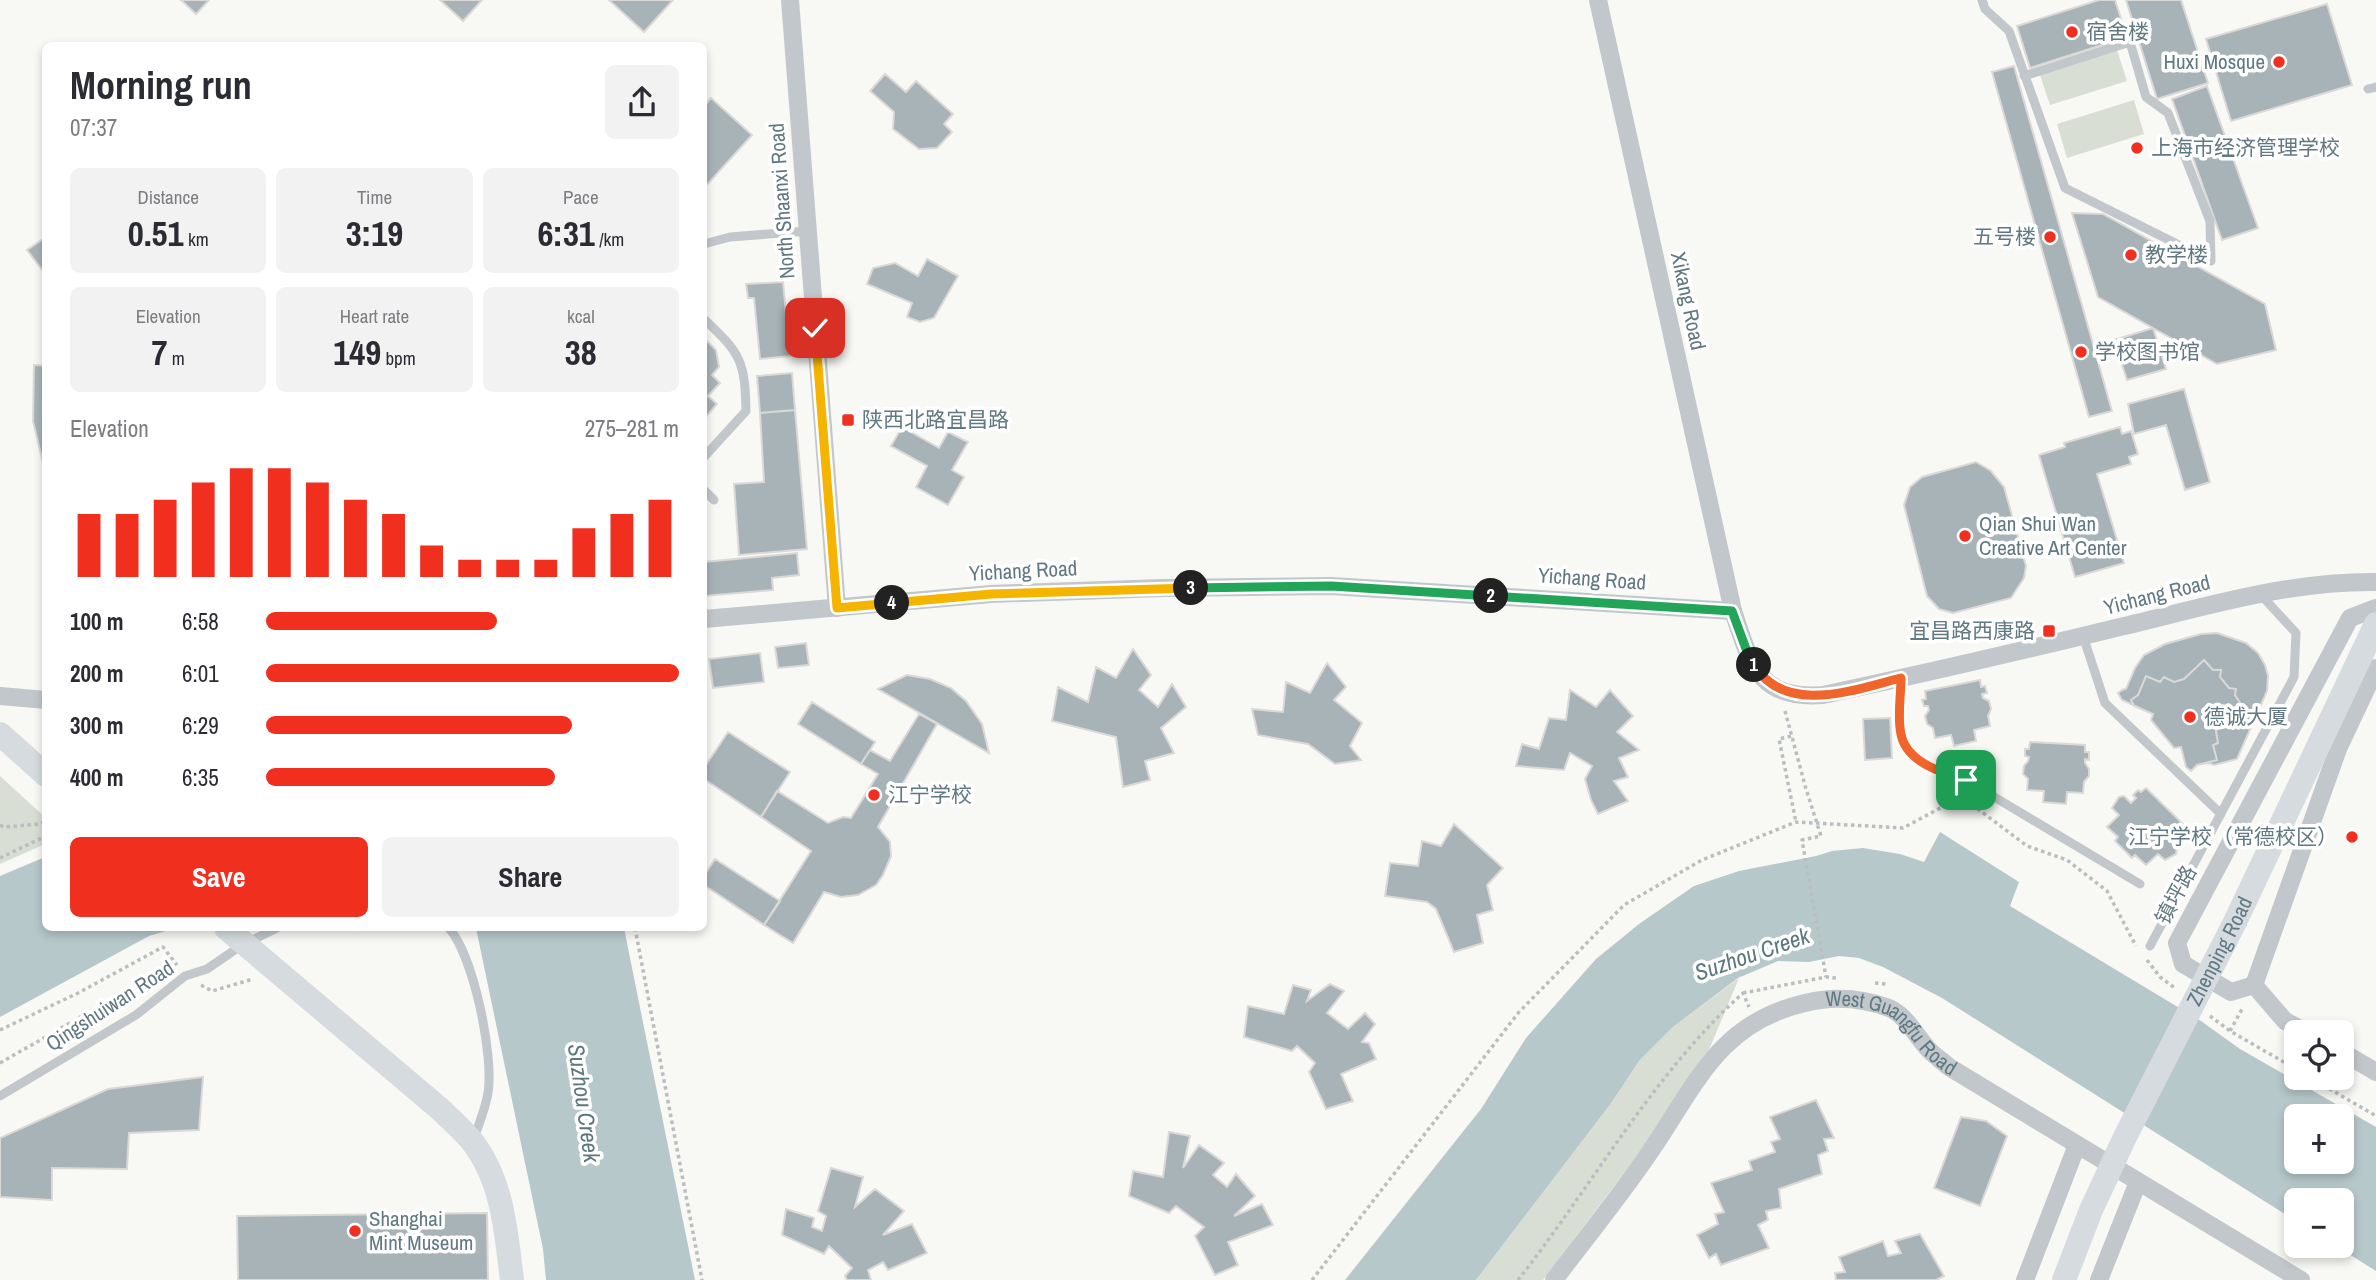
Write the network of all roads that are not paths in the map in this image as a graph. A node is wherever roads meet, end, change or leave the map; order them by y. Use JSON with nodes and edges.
{"nodes":[{"id":1,"x":790,"y":0,"type":"edge"},
{"id":2,"x":1598,"y":0,"type":"edge"},
{"id":3,"x":1982,"y":0,"type":"edge"},
{"id":4,"x":2024,"y":76,"type":"junction"},
{"id":5,"x":808,"y":230,"type":"junction"},
{"id":6,"x":707,"y":243,"type":"edge"},
{"id":7,"x":707,"y":322,"type":"edge"},
{"id":8,"x":707,"y":454,"type":"edge"},
{"id":9,"x":707,"y":493,"type":"edge"},
{"id":10,"x":714,"y":500,"type":"dead end"},
{"id":11,"x":2376,"y":582,"type":"edge"},
{"id":12,"x":2260,"y":593,"type":"junction"},
{"id":13,"x":837,"y":608,"type":"junction"},
{"id":14,"x":2376,"y":608,"type":"edge"},
{"id":15,"x":1732,"y":611,"type":"junction"},
{"id":16,"x":707,"y":619,"type":"edge"},
{"id":17,"x":2376,"y":624,"type":"edge"},
{"id":18,"x":2083,"y":636,"type":"junction"},
{"id":19,"x":2376,"y":668,"type":"edge"},
{"id":20,"x":1901,"y":678,"type":"junction"},
{"id":21,"x":0,"y":696,"type":"edge"},
{"id":22,"x":42,"y":700,"type":"edge"},
{"id":23,"x":0,"y":734,"type":"edge"},
{"id":24,"x":42,"y":771,"type":"edge"},
{"id":25,"x":2221,"y":814,"type":"junction"},
{"id":26,"x":2140,"y":884,"type":"dead end"},
{"id":27,"x":230,"y":931,"type":"edge"},
{"id":28,"x":270,"y":931,"type":"edge"},
{"id":29,"x":451,"y":931,"type":"edge"},
{"id":30,"x":2150,"y":946,"type":"dead end"},
{"id":31,"x":2254,"y":985,"type":"junction"},
{"id":32,"x":2284,"y":1020,"type":"edge"},
{"id":33,"x":2354,"y":1059,"type":"edge"},
{"id":34,"x":2376,"y":1072,"type":"edge"},
{"id":35,"x":0,"y":1096,"type":"edge"},
{"id":36,"x":472,"y":1141,"type":"junction"},
{"id":37,"x":2077,"y":1145,"type":"junction"},
{"id":38,"x":2138,"y":1182,"type":"junction"},
{"id":39,"x":512,"y":1280,"type":"edge"},
{"id":40,"x":1554,"y":1280,"type":"edge"},
{"id":41,"x":2025,"y":1280,"type":"edge"},
{"id":42,"x":2064,"y":1280,"type":"edge"},
{"id":43,"x":2099,"y":1280,"type":"edge"},
{"id":44,"x":2301,"y":1280,"type":"edge"}],
"edges":[{"from":1,"to":5,"type":"street","name":"North Shaanxi Road"},
{"from":2,"to":15,"type":"street","name":"Xikang Road"},
{"from":3,"to":4,"type":"lane"},
{"from":4,"to":4,"type":"lane"},
{"from":5,"to":6,"type":"lane"},
{"from":5,"to":13,"type":"street","name":"North Shaanxi Road"},
{"from":7,"to":8,"type":"lane"},
{"from":9,"to":10,"type":"lane"},
{"from":11,"to":12,"type":"street","name":"Yichang Road"},
{"from":12,"to":18,"type":"street","name":"Yichang Road"},
{"from":12,"to":25,"type":"lane"},
{"from":13,"to":15,"type":"street","name":"Yichang Road"},
{"from":13,"to":16,"type":"street","name":"Yichang Road"},
{"from":14,"to":31,"type":"street","name":"镇坪路"},
{"from":15,"to":20,"type":"street","name":"Yichang Road"},
{"from":17,"to":42,"type":"main road","name":"Zhenping Road"},
{"from":18,"to":20,"type":"street","name":"Yichang Road"},
{"from":18,"to":25,"type":"lane"},
{"from":19,"to":31,"type":"street","name":"Zhenping Road"},
{"from":20,"to":26,"type":"lane"},
{"from":21,"to":22,"type":"street"},
{"from":23,"to":24,"type":"main road"},
{"from":25,"to":30,"type":"lane"},
{"from":27,"to":36,"type":"main road"},
{"from":28,"to":35,"type":"lane","name":"Qingshuiwan Road"},
{"from":29,"to":36,"type":"lane"},
{"from":31,"to":32,"type":"street"},
{"from":33,"to":34,"type":"street"},
{"from":36,"to":39,"type":"main road"},
{"from":37,"to":38,"type":"street","name":"West Guangfu Road"},
{"from":37,"to":40,"type":"street","name":"West Guangfu Road"},
{"from":37,"to":41,"type":"street"},
{"from":38,"to":43,"type":"street"},
{"from":38,"to":44,"type":"street","name":"West Guangfu Road"}]}
